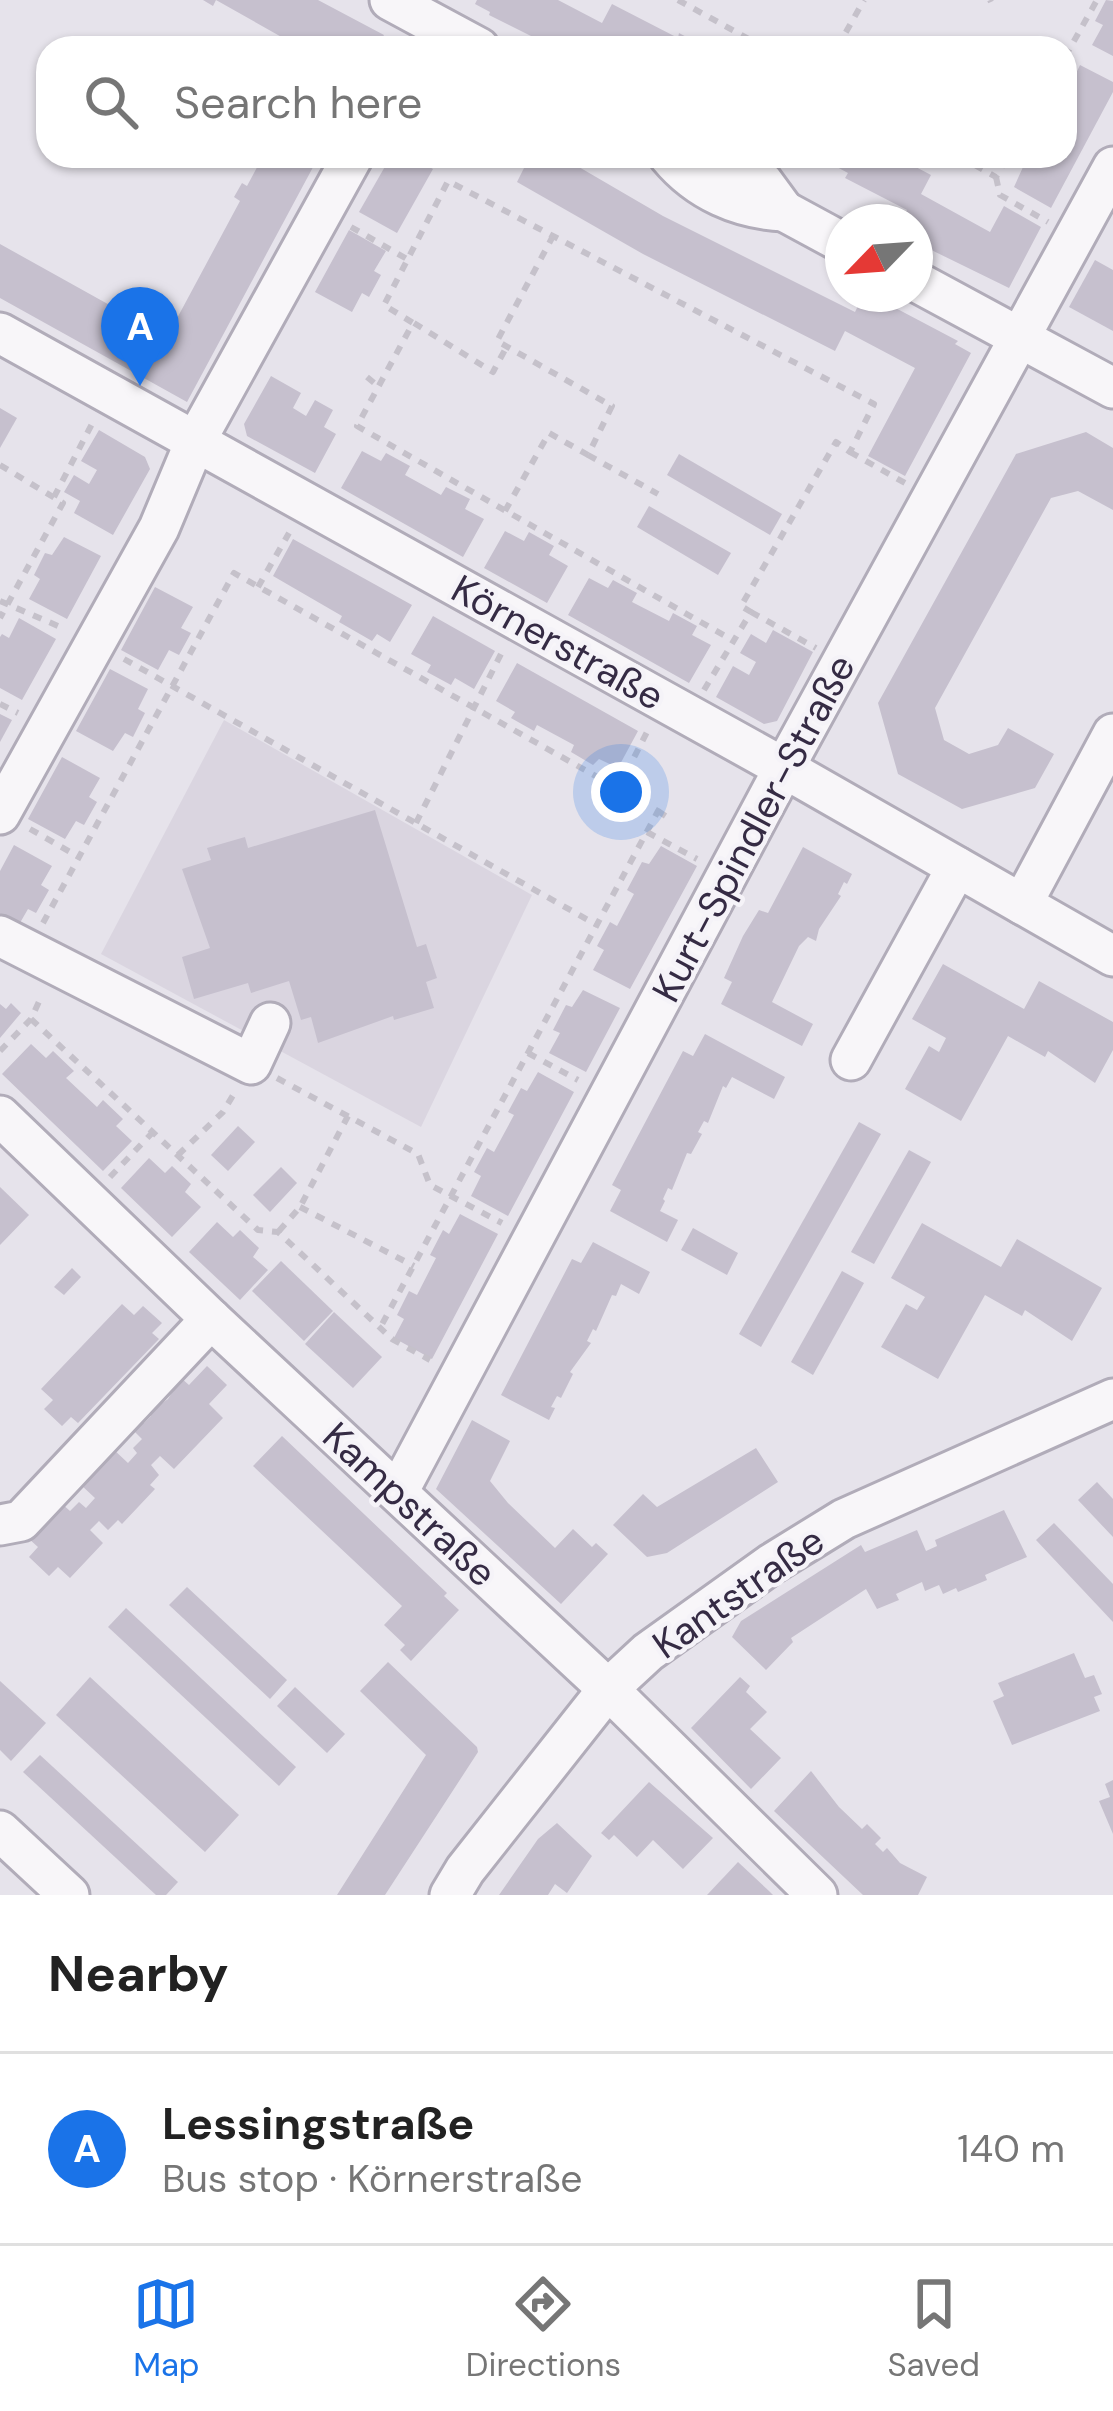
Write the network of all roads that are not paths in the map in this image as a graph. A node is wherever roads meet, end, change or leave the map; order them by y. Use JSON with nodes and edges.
{"nodes":[{"id":1,"x":390,"y":0,"type":"edge"},
{"id":2,"x":431,"y":24,"type":"edge"},
{"id":3,"x":1113,"y":166,"type":"edge"},
{"id":4,"x":346,"y":168,"type":"edge"},
{"id":5,"x":679,"y":168,"type":"edge"},
{"id":6,"x":737,"y":168,"type":"edge"},
{"id":7,"x":784,"y":211,"type":"junction"},
{"id":8,"x":825,"y":233,"type":"edge"},
{"id":9,"x":933,"y":290,"type":"edge"},
{"id":10,"x":0,"y":333,"type":"edge"},
{"id":11,"x":1018,"y":335,"type":"junction"},
{"id":12,"x":1113,"y":388,"type":"edge"},
{"id":13,"x":195,"y":442,"type":"junction"},
{"id":14,"x":1113,"y":734,"type":"edge"},
{"id":15,"x":784,"y":768,"type":"junction"},
{"id":16,"x":0,"y":813,"type":"edge"},
{"id":17,"x":957,"y":867,"type":"junction"},
{"id":18,"x":1022,"y":904,"type":"junction"},
{"id":19,"x":28,"y":950,"type":"edge"},
{"id":20,"x":1113,"y":956,"type":"edge"},
{"id":21,"x":270,"y":1023,"type":"dead end"},
{"id":22,"x":851,"y":1060,"type":"dead end"},
{"id":23,"x":1,"y":1120,"type":"edge"},
{"id":24,"x":211,"y":1319,"type":"junction"},
{"id":25,"x":1113,"y":1399,"type":"edge"},
{"id":26,"x":398,"y":1492,"type":"junction"},
{"id":27,"x":0,"y":1525,"type":"edge"},
{"id":28,"x":608,"y":1689,"type":"junction"},
{"id":29,"x":0,"y":1831,"type":"edge"},
{"id":30,"x":69,"y":1895,"type":"edge"},
{"id":31,"x":450,"y":1895,"type":"edge"},
{"id":32,"x":817,"y":1895,"type":"edge"}],
"edges":[{"from":1,"to":2,"type":"street"},
{"from":3,"to":11,"type":"street","name":"Kurt-Spindler-Straße"},
{"from":4,"to":13,"type":"street"},
{"from":5,"to":7,"type":"street"},
{"from":6,"to":7,"type":"street"},
{"from":7,"to":8,"type":"street"},
{"from":9,"to":11,"type":"street"},
{"from":10,"to":13,"type":"street","name":"Körnerstraße"},
{"from":11,"to":12,"type":"street"},
{"from":11,"to":15,"type":"street","name":"Kurt-Spindler-Straße"},
{"from":13,"to":15,"type":"street","name":"Körnerstraße"},
{"from":13,"to":16,"type":"street"},
{"from":14,"to":18,"type":"street"},
{"from":15,"to":17,"type":"street","name":"Körnerstraße"},
{"from":15,"to":26,"type":"street","name":"Kurt-Spindler-Straße"},
{"from":17,"to":18,"type":"street","name":"Körnerstraße"},
{"from":17,"to":22,"type":"street"},
{"from":18,"to":20,"type":"street","name":"Körnerstraße"},
{"from":19,"to":21,"type":"street"},
{"from":23,"to":24,"type":"street","name":"Kampstraße"},
{"from":24,"to":26,"type":"street","name":"Kampstraße"},
{"from":24,"to":27,"type":"street"},
{"from":25,"to":28,"type":"street","name":"Kantstraße"},
{"from":26,"to":28,"type":"street","name":"Kampstraße"},
{"from":28,"to":31,"type":"street","name":"Kantstraße"},
{"from":28,"to":32,"type":"street","name":"Kampstraße"},
{"from":29,"to":30,"type":"street"}]}
